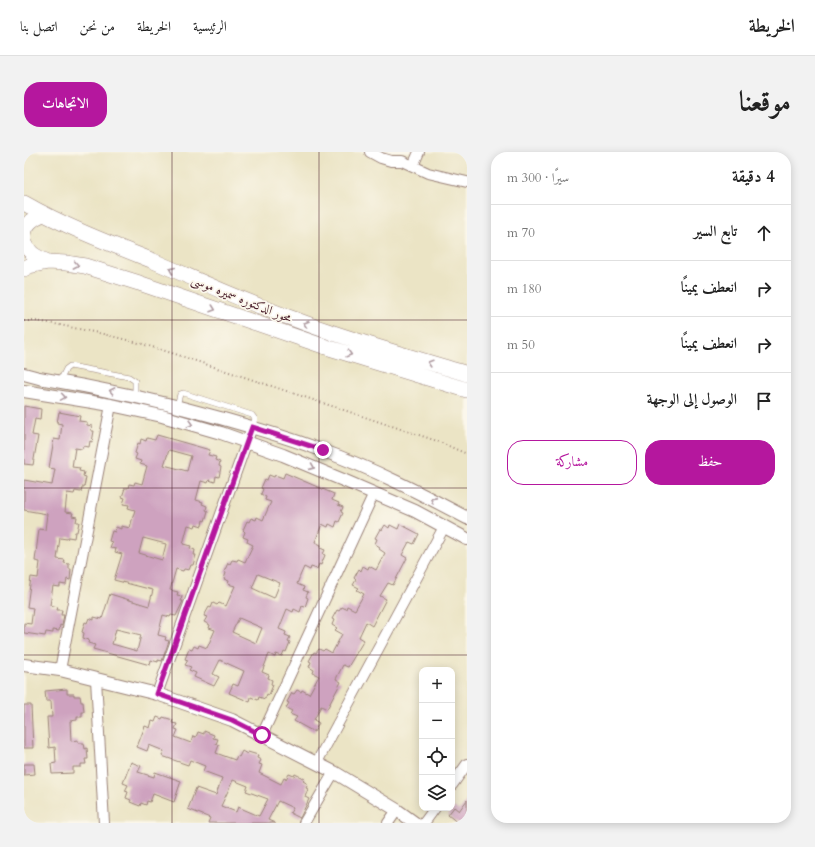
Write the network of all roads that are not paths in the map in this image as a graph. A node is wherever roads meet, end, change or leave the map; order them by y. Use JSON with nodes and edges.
{"nodes":[{"id":1,"x":370,"y":152,"type":"edge"},
{"id":2,"x":395,"y":152,"type":"edge"},
{"id":3,"x":420,"y":152,"type":"edge"},
{"id":4,"x":402,"y":161,"type":"junction"},
{"id":5,"x":412,"y":166,"type":"junction"},
{"id":6,"x":467,"y":182,"type":"edge"},
{"id":7,"x":24,"y":203,"type":"edge"},
{"id":8,"x":43,"y":214,"type":"junction"},
{"id":9,"x":24,"y":236,"type":"edge"},
{"id":10,"x":24,"y":241,"type":"edge"},
{"id":11,"x":48,"y":262,"type":"junction"},
{"id":12,"x":24,"y":269,"type":"edge"},
{"id":13,"x":24,"y":374,"type":"edge"},
{"id":14,"x":467,"y":374,"type":"edge"},
{"id":15,"x":60,"y":381,"type":"junction"},
{"id":16,"x":467,"y":390,"type":"edge"},
{"id":17,"x":24,"y":391,"type":"edge"},
{"id":18,"x":135,"y":396,"type":"junction"},
{"id":19,"x":111,"y":405,"type":"junction"},
{"id":20,"x":252,"y":427,"type":"junction"},
{"id":21,"x":247,"y":442,"type":"junction"},
{"id":22,"x":374,"y":493,"type":"junction"},
{"id":23,"x":467,"y":518,"type":"edge"},
{"id":24,"x":444,"y":527,"type":"junction"},
{"id":25,"x":467,"y":539,"type":"edge"},
{"id":26,"x":24,"y":665,"type":"edge"},
{"id":27,"x":60,"y":670,"type":"junction"},
{"id":28,"x":96,"y":679,"type":"junction"},
{"id":29,"x":157,"y":694,"type":"junction"},
{"id":30,"x":262,"y":735,"type":"junction"},
{"id":31,"x":317,"y":762,"type":"junction"},
{"id":32,"x":467,"y":764,"type":"edge"},
{"id":33,"x":334,"y":772,"type":"junction"},
{"id":34,"x":455,"y":781,"type":"edge"},
{"id":35,"x":398,"y":810,"type":"junction"},
{"id":36,"x":433,"y":811,"type":"edge"},
{"id":37,"x":104,"y":823,"type":"edge"},
{"id":38,"x":304,"y":823,"type":"edge"},
{"id":39,"x":388,"y":823,"type":"edge"},
{"id":40,"x":415,"y":823,"type":"edge"},
{"id":41,"x":424,"y":823,"type":"edge"}],
"edges":[{"from":1,"to":4,"type":"street"},
{"from":2,"to":4,"type":"street"},
{"from":3,"to":5,"type":"street"},
{"from":4,"to":5,"type":"street"},
{"from":5,"to":6,"type":"street"},
{"from":7,"to":8,"type":"main road","name":"محور الدكتوره سميره موسى"},
{"from":8,"to":9,"type":"main road"},
{"from":14,"to":8,"type":"main road","name":"محور الدكتوره سميره موسى","one_way":true},
{"from":10,"to":11,"type":"main road"},
{"from":11,"to":12,"type":"main road","name":"محور الدكتوره سميره موسى"},
{"from":11,"to":16,"type":"main road","name":"محور الدكتوره سميره موسى","one_way":true},
{"from":13,"to":15,"type":"street"},
{"from":18,"to":15,"type":"street","one_way":true},
{"from":15,"to":18,"type":"lane"},
{"from":17,"to":19,"type":"street","one_way":true},
{"from":18,"to":20,"type":"street"},
{"from":19,"to":21,"type":"street","one_way":true},
{"from":19,"to":27,"type":"street"},
{"from":20,"to":21,"type":"street"},
{"from":23,"to":20,"type":"street","one_way":true},
{"from":21,"to":22,"type":"street","one_way":true},
{"from":21,"to":29,"type":"street"},
{"from":22,"to":24,"type":"street"},
{"from":22,"to":30,"type":"street"},
{"from":24,"to":25,"type":"street"},
{"from":24,"to":31,"type":"street"},
{"from":26,"to":27,"type":"street"},
{"from":27,"to":28,"type":"street"},
{"from":28,"to":29,"type":"street"},
{"from":28,"to":37,"type":"street"},
{"from":29,"to":30,"type":"street"},
{"from":30,"to":31,"type":"street"},
{"from":31,"to":33,"type":"street"},
{"from":32,"to":34,"type":"street"},
{"from":33,"to":35,"type":"street"},
{"from":33,"to":38,"type":"street"},
{"from":35,"to":39,"type":"street"},
{"from":35,"to":40,"type":"street"},
{"from":36,"to":41,"type":"street"}]}
